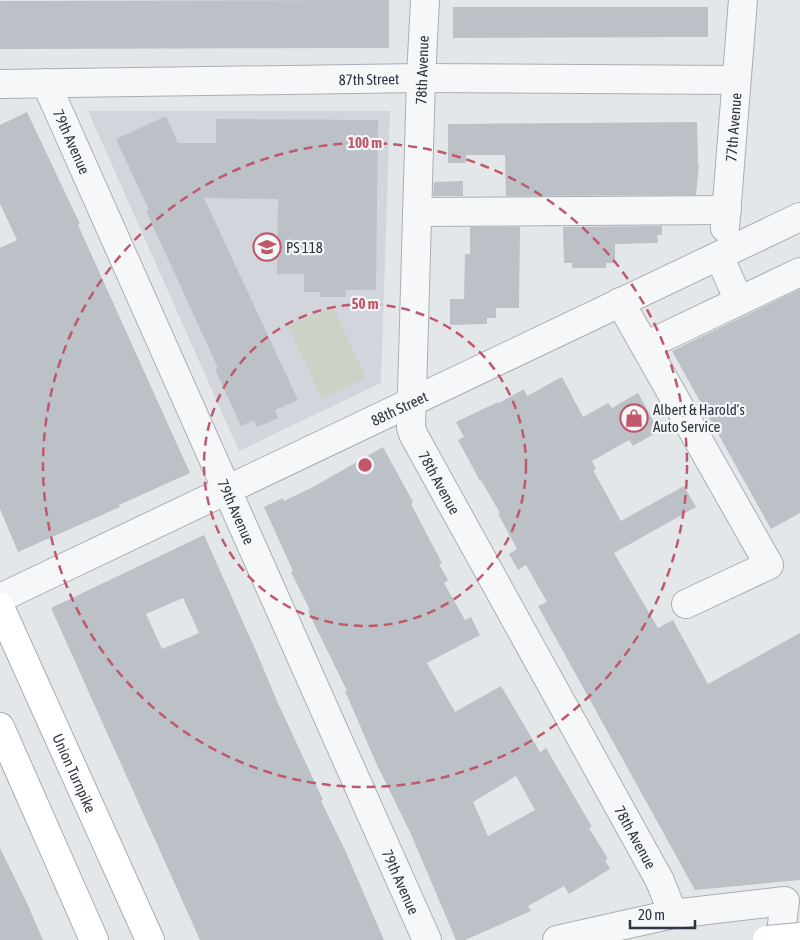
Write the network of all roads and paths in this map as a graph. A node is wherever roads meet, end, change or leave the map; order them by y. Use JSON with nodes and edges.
{"nodes":[{"id":1,"x":425,"y":0,"type":"edge"},
{"id":2,"x":743,"y":0,"type":"edge"},
{"id":3,"x":421,"y":78,"type":"junction"},
{"id":4,"x":736,"y":80,"type":"junction"},
{"id":5,"x":46,"y":83,"type":"junction"},
{"id":6,"x":0,"y":84,"type":"edge"},
{"id":7,"x":727,"y":210,"type":"junction"},
{"id":8,"x":417,"y":212,"type":"junction"},
{"id":9,"x":800,"y":217,"type":"edge"},
{"id":10,"x":721,"y":254,"type":"junction"},
{"id":11,"x":800,"y":272,"type":"edge"},
{"id":12,"x":739,"y":301,"type":"junction"},
{"id":13,"x":620,"y":302,"type":"junction"},
{"id":14,"x":645,"y":346,"type":"junction"},
{"id":15,"x":411,"y":402,"type":"junction"},
{"id":16,"x":226,"y":490,"type":"junction"},
{"id":17,"x":0,"y":598,"type":"edge"},
{"id":18,"x":686,"y":604,"type":"dead end"},
{"id":19,"x":0,"y":607,"type":"edge"},
{"id":20,"x":0,"y":727,"type":"edge"},
{"id":21,"x":673,"y":914,"type":"junction"},
{"id":22,"x":800,"y":937,"type":"edge"},
{"id":23,"x":94,"y":940,"type":"edge"},
{"id":24,"x":150,"y":940,"type":"edge"},
{"id":25,"x":427,"y":940,"type":"edge"},
{"id":26,"x":557,"y":940,"type":"edge"},
{"id":27,"x":767,"y":940,"type":"edge"},
{"id":28,"x":780,"y":940,"type":"edge"}],
"edges":[{"from":1,"to":3,"type":"street","name":"78th Avenue"},
{"from":2,"to":4,"type":"street","name":"77th Avenue"},
{"from":3,"to":4,"type":"street","name":"87th Street"},
{"from":3,"to":5,"type":"street","name":"87th Street"},
{"from":3,"to":8,"type":"street","name":"78th Avenue"},
{"from":4,"to":7,"type":"street","name":"77th Avenue"},
{"from":5,"to":6,"type":"street","name":"87th Street"},
{"from":5,"to":16,"type":"street","name":"79th Avenue"},
{"from":7,"to":8,"type":"street"},
{"from":7,"to":10,"type":"street","name":"77th Avenue"},
{"from":8,"to":15,"type":"street","name":"78th Avenue"},
{"from":9,"to":10,"type":"street","name":"88th Street"},
{"from":10,"to":12,"type":"street"},
{"from":10,"to":13,"type":"street","name":"88th Street"},
{"from":11,"to":12,"type":"street"},
{"from":12,"to":14,"type":"street"},
{"from":13,"to":14,"type":"street"},
{"from":13,"to":15,"type":"street","name":"88th Street"},
{"from":14,"to":18,"type":"street"},
{"from":15,"to":16,"type":"street","name":"88th Street"},
{"from":15,"to":21,"type":"street","name":"78th Avenue"},
{"from":16,"to":17,"type":"street","name":"88th Street"},
{"from":16,"to":25,"type":"street","name":"79th Avenue"},
{"from":19,"to":24,"type":"main road","name":"Union Turnpike"},
{"from":20,"to":23,"type":"main road"},
{"from":21,"to":26,"type":"street"},
{"from":21,"to":28,"type":"street"},
{"from":22,"to":27,"type":"main road","bridge":true}]}
